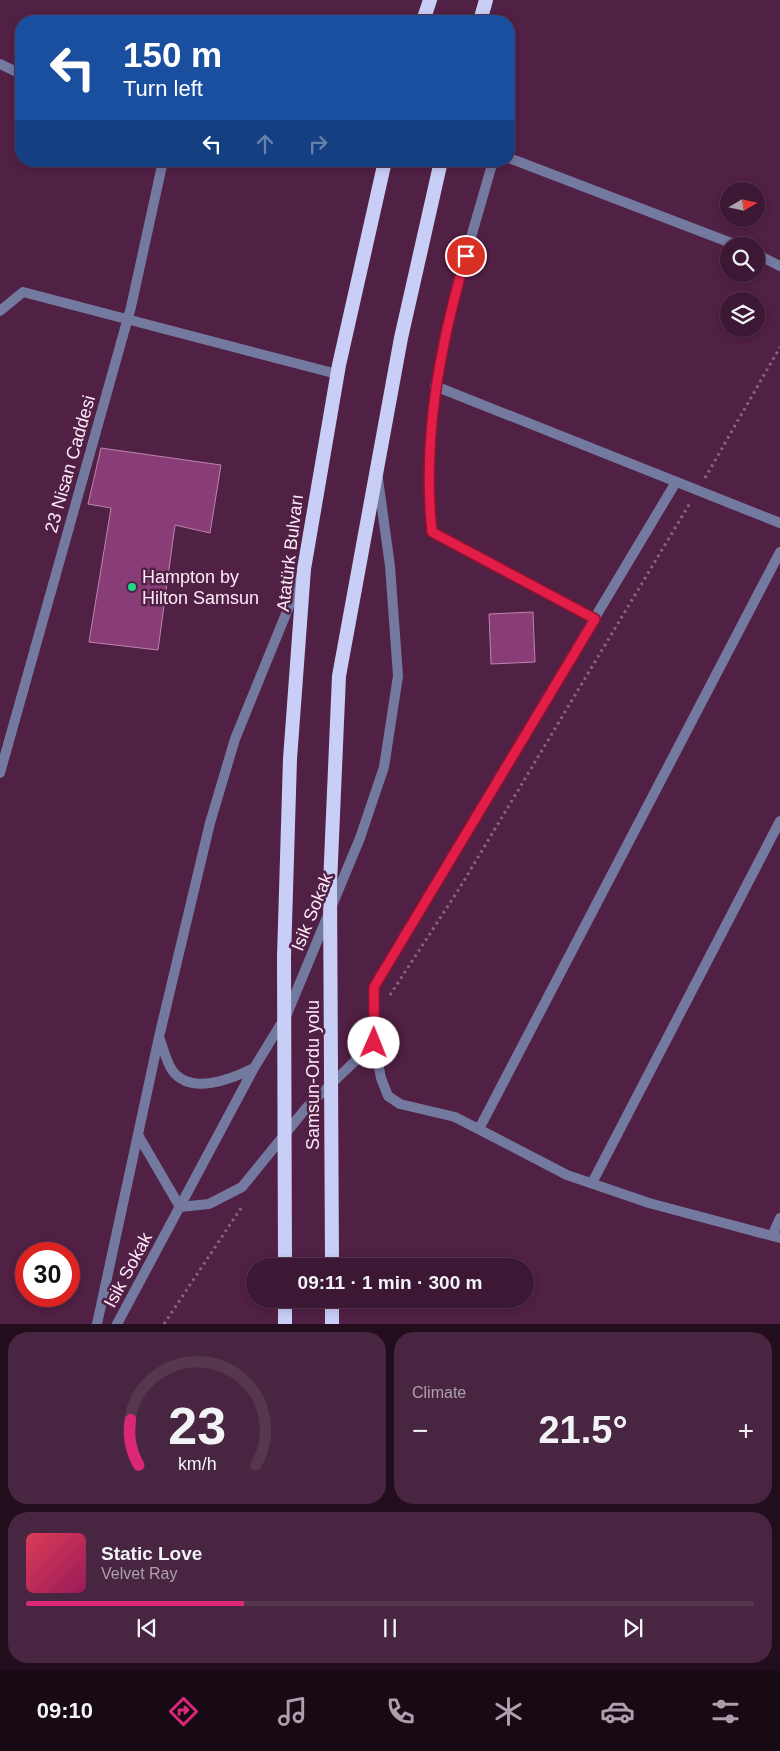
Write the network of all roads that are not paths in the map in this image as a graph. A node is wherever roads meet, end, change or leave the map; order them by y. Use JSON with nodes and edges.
{"nodes":[{"id":1,"x":430,"y":0,"type":"edge"},
{"id":2,"x":486,"y":0,"type":"edge"},
{"id":3,"x":425,"y":15,"type":"edge"},
{"id":4,"x":482,"y":15,"type":"edge"},
{"id":5,"x":0,"y":64,"type":"edge"},
{"id":6,"x":15,"y":71,"type":"edge"},
{"id":7,"x":515,"y":160,"type":"edge"},
{"id":8,"x":162,"y":167,"type":"edge"},
{"id":9,"x":384,"y":167,"type":"edge"},
{"id":10,"x":440,"y":167,"type":"edge"},
{"id":11,"x":491,"y":167,"type":"edge"},
{"id":12,"x":720,"y":239,"type":"edge"},
{"id":13,"x":765,"y":258,"type":"edge"},
{"id":14,"x":780,"y":266,"type":"edge"},
{"id":15,"x":0,"y":311,"type":"edge"},
{"id":16,"x":127,"y":318,"type":"junction"},
{"id":17,"x":338,"y":374,"type":"junction"},
{"id":18,"x":435,"y":386,"type":"junction"},
{"id":19,"x":377,"y":474,"type":"junction"},
{"id":20,"x":676,"y":482,"type":"junction"},
{"id":21,"x":780,"y":523,"type":"edge"},
{"id":22,"x":780,"y":552,"type":"edge"},
{"id":23,"x":304,"y":569,"type":"junction"},
{"id":24,"x":595,"y":619,"type":"junction"},
{"id":25,"x":0,"y":773,"type":"edge"},
{"id":26,"x":780,"y":821,"type":"edge"},
{"id":27,"x":284,"y":957,"type":"joint"},
{"id":28,"x":159,"y":1037,"type":"junction"},
{"id":29,"x":374,"y":1043,"type":"junction"},
{"id":30,"x":254,"y":1068,"type":"junction"},
{"id":31,"x":479,"y":1129,"type":"junction"},
{"id":32,"x":138,"y":1135,"type":"junction"},
{"id":33,"x":592,"y":1183,"type":"junction"},
{"id":34,"x":180,"y":1206,"type":"junction"},
{"id":35,"x":780,"y":1218,"type":"edge"},
{"id":36,"x":776,"y":1237,"type":"edge"},
{"id":37,"x":285,"y":1258,"type":"edge"},
{"id":38,"x":332,"y":1258,"type":"edge"},
{"id":39,"x":285,"y":1308,"type":"edge"},
{"id":40,"x":332,"y":1308,"type":"edge"},
{"id":41,"x":97,"y":1324,"type":"edge"},
{"id":42,"x":117,"y":1324,"type":"edge"},
{"id":43,"x":285,"y":1324,"type":"edge"},
{"id":44,"x":332,"y":1324,"type":"edge"}],
"edges":[{"from":1,"to":3,"type":"highway"},
{"from":2,"to":4,"type":"highway"},
{"from":5,"to":6,"type":"street"},
{"from":7,"to":12,"type":"street"},
{"from":8,"to":16,"type":"street","name":"23 Nisan Caddesi"},
{"from":9,"to":17,"type":"highway","name":"Atatürk Bulvarı"},
{"from":10,"to":19,"type":"highway"},
{"from":11,"to":18,"type":"street"},
{"from":13,"to":14,"type":"street"},
{"from":15,"to":16,"type":"street"},
{"from":16,"to":17,"type":"street"},
{"from":16,"to":25,"type":"street","name":"23 Nisan Caddesi"},
{"from":17,"to":23,"type":"highway","name":"Atatürk Bulvarı"},
{"from":18,"to":20,"type":"street"},
{"from":18,"to":24,"type":"street"},
{"from":19,"to":30,"type":"street","name":"Isik Sokak"},
{"from":19,"to":38,"type":"highway","name":"Samsun-Ordu yolu","bridge":true},
{"from":20,"to":21,"type":"street"},
{"from":20,"to":24,"type":"street"},
{"from":22,"to":31,"type":"street"},
{"from":23,"to":27,"type":"highway","name":"Atatürk Bulvarı"},
{"from":23,"to":28,"type":"street"},
{"from":24,"to":29,"type":"street"},
{"from":26,"to":33,"type":"street"},
{"from":27,"to":37,"type":"highway","name":"Samsun-Ordu yolu","bridge":true},
{"from":28,"to":30,"type":"street"},
{"from":28,"to":32,"type":"street"},
{"from":29,"to":31,"type":"street"},
{"from":29,"to":34,"type":"street"},
{"from":30,"to":34,"type":"street","name":"Isik Sokak"},
{"from":31,"to":33,"type":"street"},
{"from":32,"to":34,"type":"street"},
{"from":32,"to":41,"type":"street"},
{"from":33,"to":36,"type":"street"},
{"from":34,"to":42,"type":"street","name":"Isik Sokak"},
{"from":35,"to":36,"type":"street"},
{"from":39,"to":43,"type":"highway"},
{"from":40,"to":44,"type":"highway"}]}
